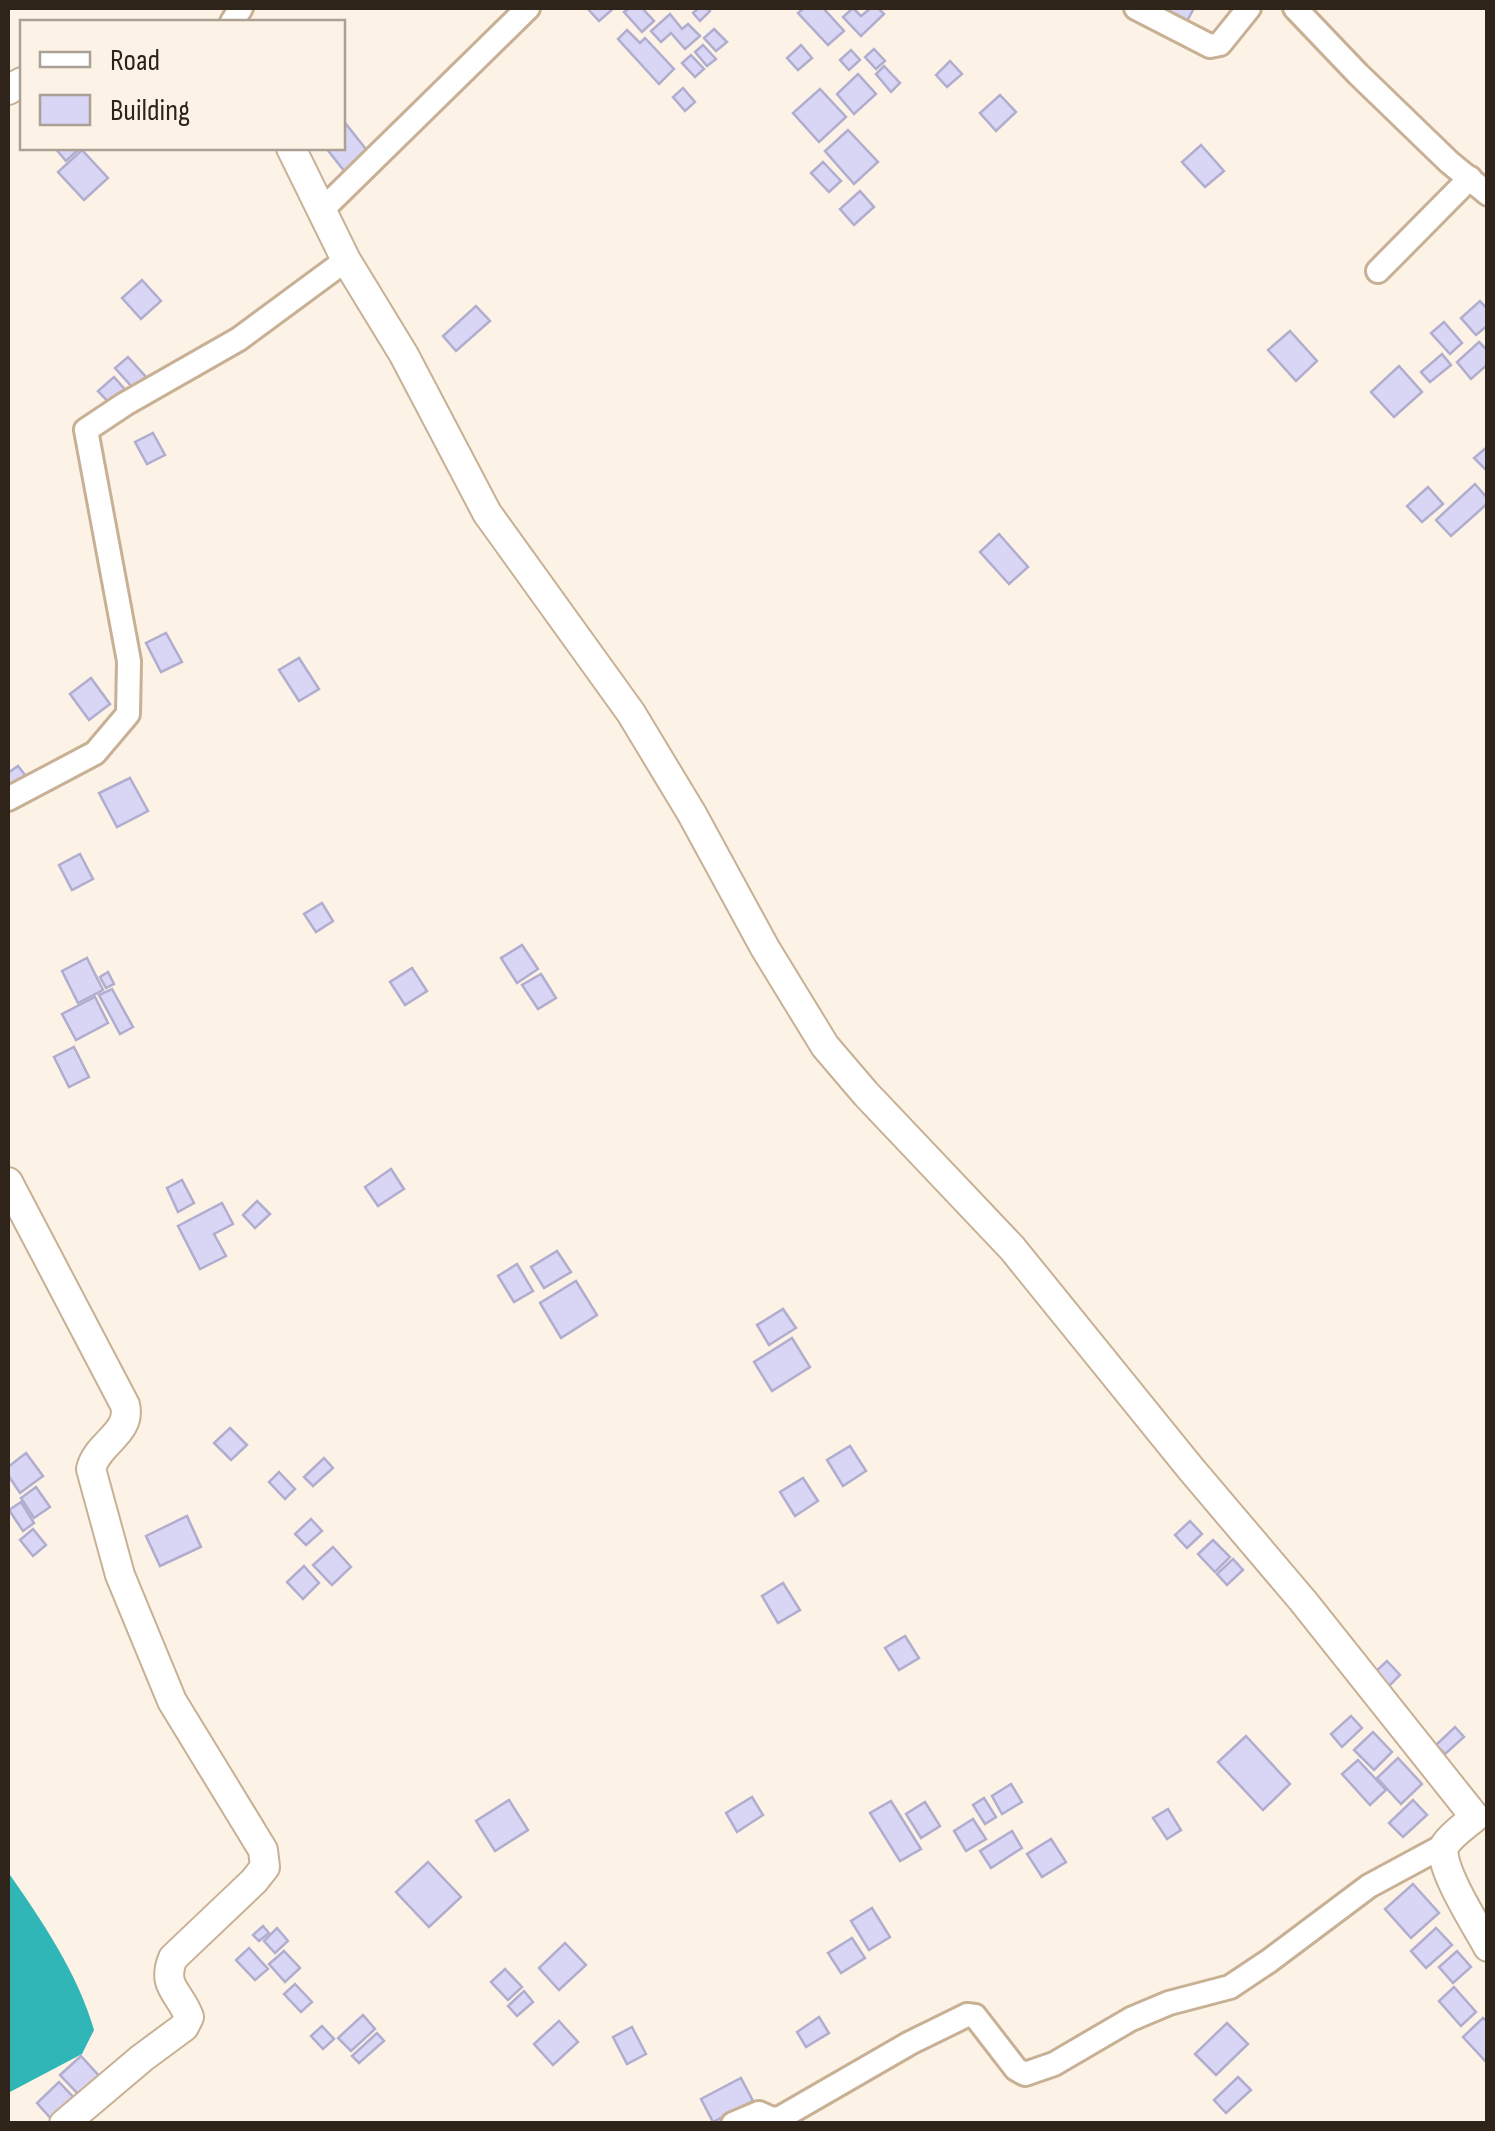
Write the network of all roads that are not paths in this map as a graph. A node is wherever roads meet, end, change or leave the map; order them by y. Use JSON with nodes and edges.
{"nodes":[{"id":1,"x":528,"y":8,"type":"edge"},
{"id":2,"x":1136,"y":8,"type":"edge"},
{"id":3,"x":1248,"y":8,"type":"edge"},
{"id":4,"x":1295,"y":8,"type":"edge"},
{"id":5,"x":293,"y":150,"type":"edge"},
{"id":6,"x":1479,"y":186,"type":"edge"},
{"id":7,"x":322,"y":210,"type":"junction"},
{"id":8,"x":346,"y":260,"type":"junction"},
{"id":9,"x":1378,"y":271,"type":"dead end"},
{"id":10,"x":8,"y":799,"type":"edge"},
{"id":11,"x":8,"y":1182,"type":"edge"},
{"id":12,"x":1481,"y":1813,"type":"edge"},
{"id":13,"x":1445,"y":1845,"type":"junction"},
{"id":14,"x":1488,"y":1947,"type":"edge"},
{"id":15,"x":64,"y":2124,"type":"edge"},
{"id":16,"x":733,"y":2124,"type":"edge"}],
"edges":[{"from":1,"to":7,"type":"street"},
{"from":2,"to":3,"type":"street"},
{"from":4,"to":6,"type":"street"},
{"from":5,"to":7,"type":"street"},
{"from":6,"to":9,"type":"street"},
{"from":7,"to":8,"type":"street"},
{"from":8,"to":10,"type":"street"},
{"from":8,"to":12,"type":"street"},
{"from":11,"to":15,"type":"street"},
{"from":12,"to":13,"type":"street"},
{"from":13,"to":14,"type":"street"},
{"from":13,"to":16,"type":"street"}]}
